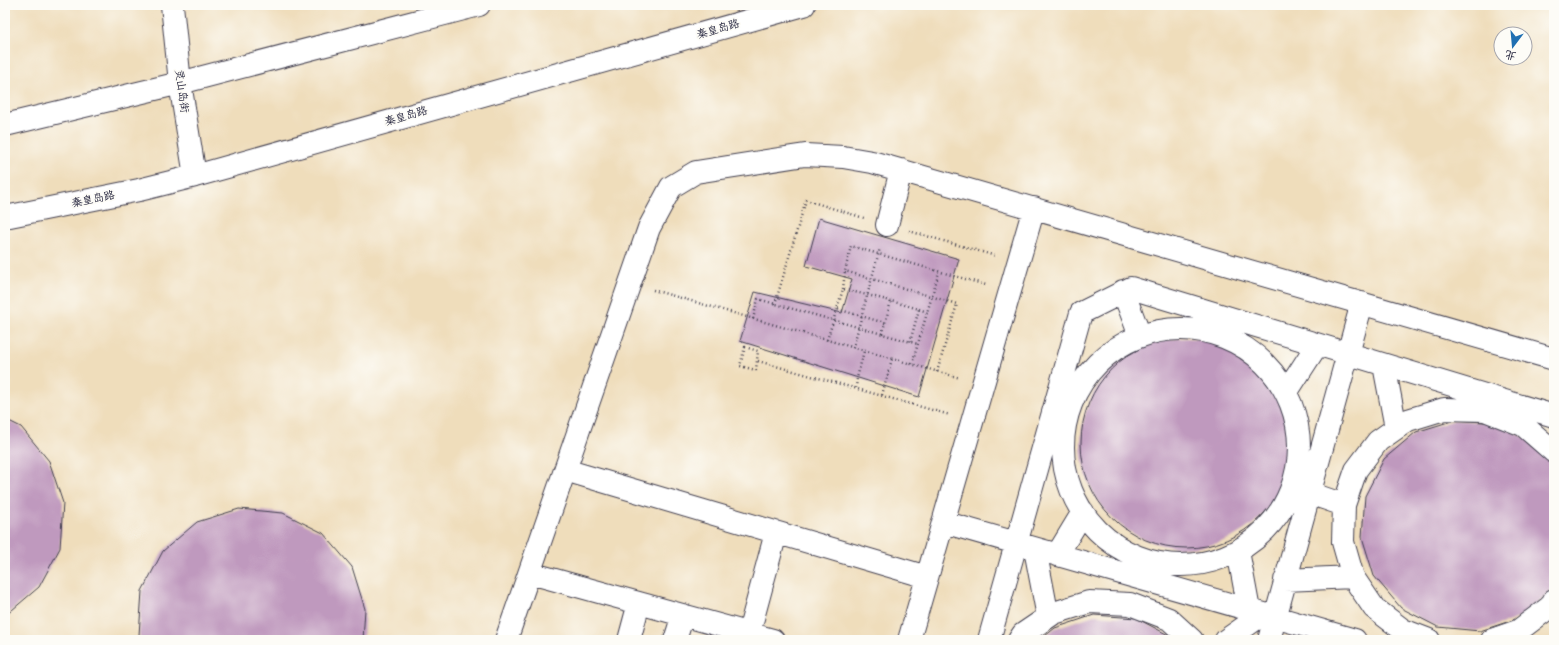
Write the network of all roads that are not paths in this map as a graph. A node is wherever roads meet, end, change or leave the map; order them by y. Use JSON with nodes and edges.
{"nodes":[{"id":1,"x":172,"y":5,"type":"edge"},
{"id":2,"x":479,"y":5,"type":"edge"},
{"id":3,"x":804,"y":5,"type":"edge"},
{"id":4,"x":180,"y":83,"type":"junction"},
{"id":5,"x":5,"y":125,"type":"edge"},
{"id":6,"x":901,"y":170,"type":"junction"},
{"id":7,"x":195,"y":176,"type":"junction"},
{"id":8,"x":1034,"y":208,"type":"junction"},
{"id":9,"x":5,"y":217,"type":"edge"},
{"id":10,"x":887,"y":225,"type":"road end"},
{"id":11,"x":1123,"y":291,"type":"junction"},
{"id":12,"x":1362,"y":303,"type":"junction"},
{"id":13,"x":1218,"y":325,"type":"junction"},
{"id":14,"x":1140,"y":336,"type":"junction"},
{"id":15,"x":1316,"y":345,"type":"junction"},
{"id":16,"x":1348,"y":354,"type":"junction"},
{"id":17,"x":1554,"y":359,"type":"edge"},
{"id":18,"x":1384,"y":365,"type":"junction"},
{"id":19,"x":1286,"y":393,"type":"junction"},
{"id":20,"x":1498,"y":407,"type":"junction"},
{"id":21,"x":1554,"y":416,"type":"edge"},
{"id":22,"x":1057,"y":424,"type":"junction"},
{"id":23,"x":1396,"y":428,"type":"junction"},
{"id":24,"x":1554,"y":452,"type":"edge"},
{"id":25,"x":565,"y":470,"type":"junction"},
{"id":26,"x":1309,"y":493,"type":"junction"},
{"id":27,"x":1344,"y":505,"type":"junction"},
{"id":28,"x":1083,"y":512,"type":"junction"},
{"id":29,"x":943,"y":522,"type":"junction"},
{"id":30,"x":776,"y":533,"type":"junction"},
{"id":31,"x":1026,"y":546,"type":"junction"},
{"id":32,"x":1238,"y":551,"type":"junction"},
{"id":33,"x":1056,"y":555,"type":"junction"},
{"id":34,"x":1146,"y":570,"type":"junction"},
{"id":35,"x":530,"y":573,"type":"junction"},
{"id":36,"x":927,"y":577,"type":"junction"},
{"id":37,"x":1353,"y":577,"type":"junction"},
{"id":38,"x":1285,"y":580,"type":"junction"},
{"id":39,"x":1554,"y":600,"type":"edge"},
{"id":40,"x":639,"y":603,"type":"junction"},
{"id":41,"x":1140,"y":608,"type":"junction"},
{"id":42,"x":1262,"y":614,"type":"junction"},
{"id":43,"x":683,"y":615,"type":"junction"},
{"id":44,"x":1048,"y":617,"type":"junction"},
{"id":45,"x":1299,"y":632,"type":"edge"},
{"id":46,"x":1519,"y":636,"type":"edge"},
{"id":47,"x":747,"y":637,"type":"edge"},
{"id":48,"x":506,"y":640,"type":"edge"},
{"id":49,"x":629,"y":640,"type":"edge"},
{"id":50,"x":675,"y":640,"type":"edge"},
{"id":51,"x":773,"y":640,"type":"edge"},
{"id":52,"x":909,"y":640,"type":"edge"},
{"id":53,"x":989,"y":640,"type":"edge"},
{"id":54,"x":1019,"y":640,"type":"edge"},
{"id":55,"x":1192,"y":640,"type":"edge"},
{"id":56,"x":1226,"y":640,"type":"edge"},
{"id":57,"x":1269,"y":640,"type":"edge"},
{"id":58,"x":1355,"y":640,"type":"edge"},
{"id":59,"x":1428,"y":640,"type":"edge"},
{"id":60,"x":1492,"y":640,"type":"edge"}],
"edges":[{"from":1,"to":4,"type":"street","name":"灵山岛街"},
{"from":2,"to":4,"type":"street"},
{"from":3,"to":7,"type":"street","name":"秦皇岛路"},
{"from":4,"to":5,"type":"street"},
{"from":4,"to":7,"type":"street","name":"灵山岛街"},
{"from":6,"to":8,"type":"street"},
{"from":6,"to":10,"type":"street"},
{"from":6,"to":25,"type":"street"},
{"from":7,"to":9,"type":"street","name":"秦皇岛路"},
{"from":8,"to":12,"type":"street"},
{"from":8,"to":29,"type":"street"},
{"from":11,"to":13,"type":"street"},
{"from":11,"to":14,"type":"street"},
{"from":11,"to":22,"type":"street"},
{"from":12,"to":16,"type":"street"},
{"from":12,"to":17,"type":"street"},
{"from":13,"to":14,"type":"street"},
{"from":13,"to":15,"type":"street"},
{"from":13,"to":19,"type":"street"},
{"from":14,"to":22,"type":"street"},
{"from":15,"to":16,"type":"street"},
{"from":15,"to":19,"type":"street"},
{"from":16,"to":18,"type":"street"},
{"from":16,"to":26,"type":"street"},
{"from":18,"to":20,"type":"street"},
{"from":18,"to":23,"type":"street"},
{"from":19,"to":32,"type":"street"},
{"from":20,"to":21,"type":"street"},
{"from":20,"to":23,"type":"street"},
{"from":20,"to":24,"type":"street"},
{"from":22,"to":28,"type":"street"},
{"from":22,"to":31,"type":"street"},
{"from":23,"to":27,"type":"street"},
{"from":25,"to":30,"type":"street"},
{"from":25,"to":35,"type":"street"},
{"from":26,"to":27,"type":"street"},
{"from":26,"to":38,"type":"street"},
{"from":27,"to":37,"type":"street"},
{"from":28,"to":33,"type":"street"},
{"from":28,"to":34,"type":"street"},
{"from":29,"to":31,"type":"street"},
{"from":29,"to":36,"type":"street"},
{"from":30,"to":36,"type":"street"},
{"from":30,"to":47,"type":"street"},
{"from":31,"to":33,"type":"street"},
{"from":31,"to":44,"type":"street"},
{"from":31,"to":53,"type":"street"},
{"from":32,"to":34,"type":"street"},
{"from":32,"to":42,"type":"street"},
{"from":33,"to":34,"type":"street"},
{"from":34,"to":41,"type":"street"},
{"from":34,"to":42,"type":"street"},
{"from":35,"to":40,"type":"street"},
{"from":35,"to":48,"type":"street"},
{"from":36,"to":52,"type":"street"},
{"from":37,"to":38,"type":"street"},
{"from":37,"to":59,"type":"street"},
{"from":38,"to":42,"type":"street"},
{"from":39,"to":46,"type":"street"},
{"from":40,"to":43,"type":"street"},
{"from":40,"to":49,"type":"street"},
{"from":41,"to":44,"type":"street"},
{"from":41,"to":55,"type":"street"},
{"from":42,"to":45,"type":"street"},
{"from":42,"to":56,"type":"street"},
{"from":42,"to":57,"type":"street"},
{"from":43,"to":47,"type":"street"},
{"from":43,"to":50,"type":"street"},
{"from":44,"to":54,"type":"street"},
{"from":45,"to":58,"type":"street"},
{"from":46,"to":60,"type":"street"},
{"from":47,"to":51,"type":"street"}]}
